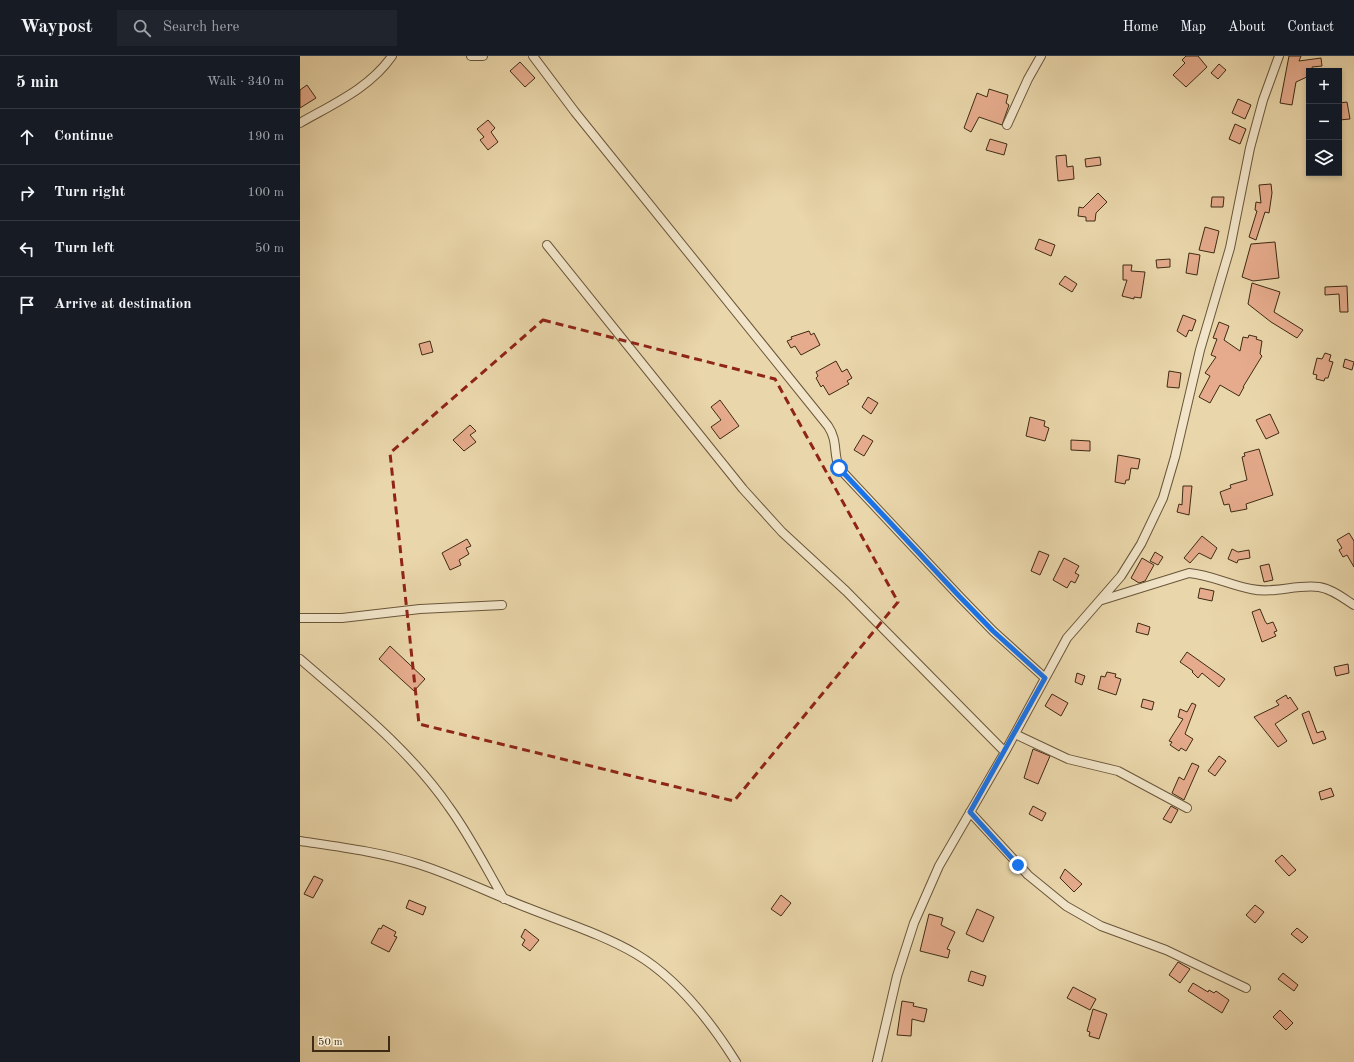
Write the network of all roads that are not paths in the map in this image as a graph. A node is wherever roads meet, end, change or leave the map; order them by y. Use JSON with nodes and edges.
{"nodes":[{"id":1,"x":392,"y":56,"type":"edge"},
{"id":2,"x":471,"y":56,"type":"edge"},
{"id":3,"x":483,"y":56,"type":"edge"},
{"id":4,"x":533,"y":56,"type":"edge"},
{"id":5,"x":1042,"y":56,"type":"edge"},
{"id":6,"x":1279,"y":56,"type":"edge"},
{"id":7,"x":300,"y":123,"type":"edge"},
{"id":8,"x":1007,"y":125,"type":"dead end"},
{"id":9,"x":547,"y":245,"type":"dead end"},
{"id":10,"x":1101,"y":601,"type":"junction"},
{"id":11,"x":502,"y":605,"type":"dead end"},
{"id":12,"x":1354,"y":605,"type":"edge"},
{"id":13,"x":300,"y":618,"type":"edge"},
{"id":14,"x":300,"y":659,"type":"edge"},
{"id":15,"x":1045,"y":678,"type":"junction"},
{"id":16,"x":1015,"y":734,"type":"junction"},
{"id":17,"x":1005,"y":752,"type":"junction"},
{"id":18,"x":1187,"y":808,"type":"dead end"},
{"id":19,"x":970,"y":812,"type":"junction"},
{"id":20,"x":300,"y":841,"type":"edge"},
{"id":21,"x":504,"y":899,"type":"junction"},
{"id":22,"x":1246,"y":988,"type":"dead end"},
{"id":23,"x":736,"y":1062,"type":"edge"},
{"id":24,"x":877,"y":1062,"type":"edge"}],
"edges":[{"from":1,"to":7,"type":"street"},
{"from":2,"to":3,"type":"street"},
{"from":4,"to":15,"type":"street"},
{"from":5,"to":8,"type":"street"},
{"from":6,"to":10,"type":"street"},
{"from":9,"to":17,"type":"street"},
{"from":10,"to":12,"type":"street"},
{"from":10,"to":15,"type":"street"},
{"from":11,"to":13,"type":"street"},
{"from":14,"to":21,"type":"street"},
{"from":15,"to":16,"type":"street"},
{"from":16,"to":17,"type":"street"},
{"from":16,"to":18,"type":"street"},
{"from":17,"to":19,"type":"street"},
{"from":19,"to":22,"type":"street"},
{"from":19,"to":24,"type":"street"},
{"from":20,"to":21,"type":"street"},
{"from":21,"to":23,"type":"street"}]}
